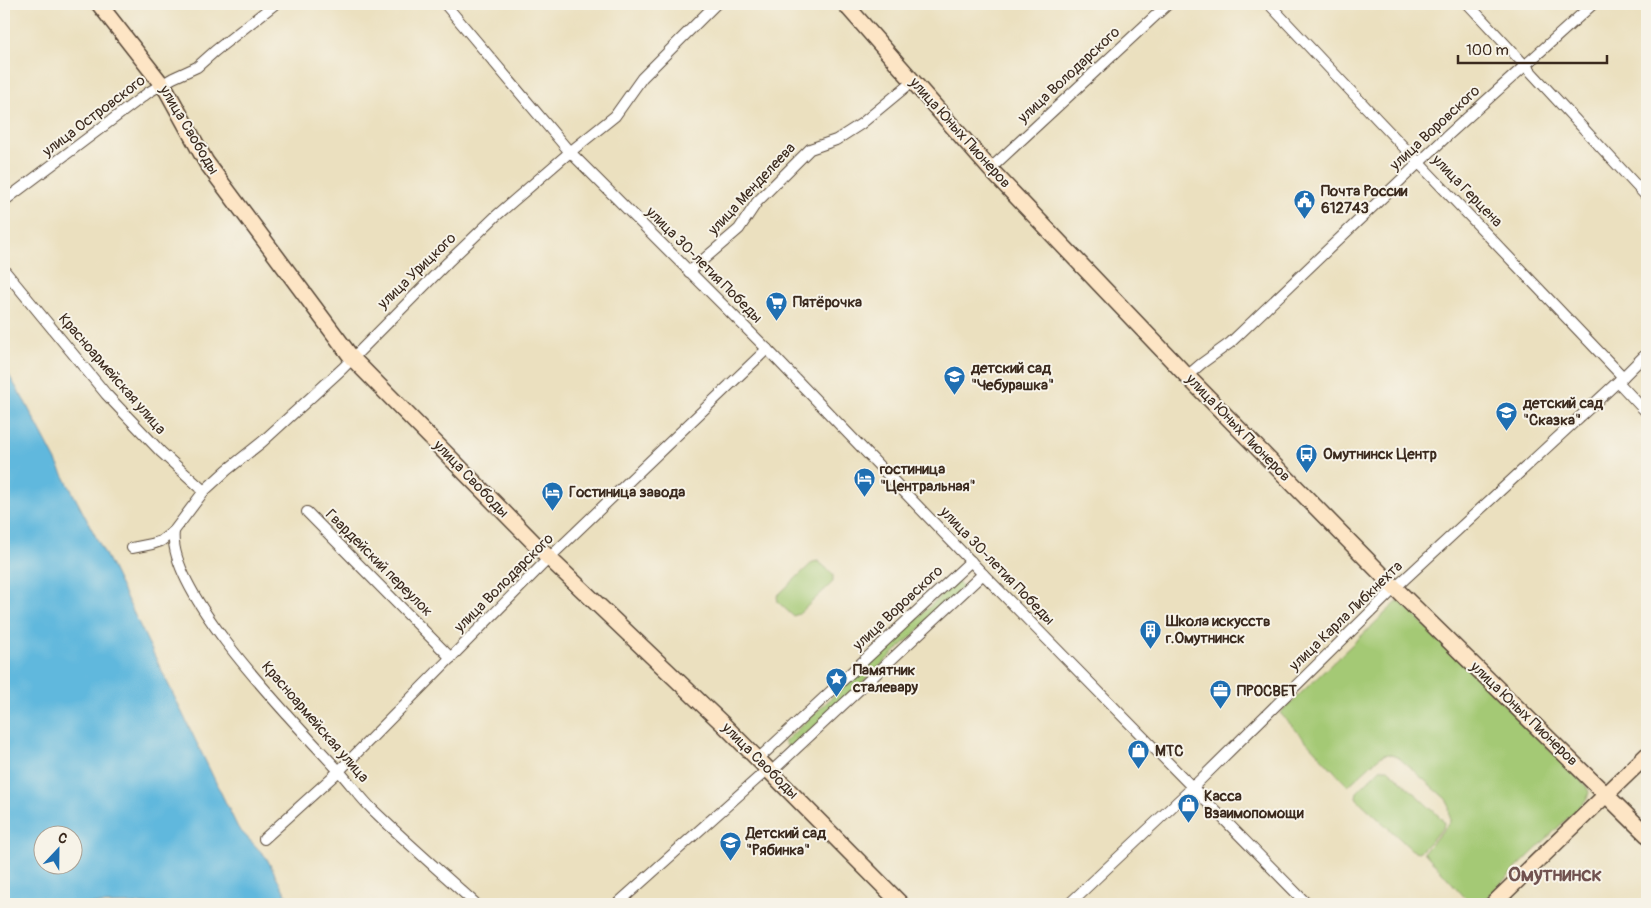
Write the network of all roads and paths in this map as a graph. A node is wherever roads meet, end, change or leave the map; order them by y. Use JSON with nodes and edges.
{"nodes":[{"id":1,"x":99,"y":4,"type":"edge"},
{"id":2,"x":275,"y":4,"type":"edge"},
{"id":3,"x":445,"y":4,"type":"edge"},
{"id":4,"x":716,"y":4,"type":"edge"},
{"id":5,"x":846,"y":4,"type":"edge"},
{"id":6,"x":1168,"y":4,"type":"edge"},
{"id":7,"x":1269,"y":4,"type":"edge"},
{"id":8,"x":1468,"y":4,"type":"edge"},
{"id":9,"x":1593,"y":4,"type":"edge"},
{"id":10,"x":1524,"y":66,"type":"junction"},
{"id":11,"x":913,"y":81,"type":"junction"},
{"id":12,"x":162,"y":85,"type":"junction"},
{"id":13,"x":570,"y":152,"type":"junction"},
{"id":14,"x":1418,"y":163,"type":"junction"},
{"id":15,"x":990,"y":169,"type":"junction"},
{"id":16,"x":1647,"y":197,"type":"edge"},
{"id":17,"x":4,"y":201,"type":"edge"},
{"id":18,"x":4,"y":270,"type":"edge"},
{"id":19,"x":689,"y":272,"type":"junction"},
{"id":20,"x":767,"y":349,"type":"junction"},
{"id":21,"x":1647,"y":352,"type":"edge"},
{"id":22,"x":352,"y":358,"type":"junction"},
{"id":23,"x":1187,"y":376,"type":"junction"},
{"id":24,"x":1620,"y":380,"type":"junction"},
{"id":25,"x":1647,"y":413,"type":"edge"},
{"id":26,"x":204,"y":490,"type":"junction"},
{"id":27,"x":307,"y":512,"type":"dead end"},
{"id":28,"x":174,"y":531,"type":"junction"},
{"id":29,"x":132,"y":548,"type":"dead end"},
{"id":30,"x":549,"y":558,"type":"junction"},
{"id":31,"x":971,"y":562,"type":"junction"},
{"id":32,"x":984,"y":574,"type":"junction"},
{"id":33,"x":1395,"y":588,"type":"junction"},
{"id":34,"x":450,"y":658,"type":"junction"},
{"id":35,"x":1647,"y":755,"type":"edge"},
{"id":36,"x":766,"y":766,"type":"junction"},
{"id":37,"x":339,"y":771,"type":"junction"},
{"id":38,"x":1193,"y":787,"type":"junction"},
{"id":39,"x":1606,"y":794,"type":"junction"},
{"id":40,"x":1647,"y":835,"type":"edge"},
{"id":41,"x":264,"y":839,"type":"dead end"},
{"id":42,"x":476,"y":904,"type":"edge"},
{"id":43,"x":617,"y":904,"type":"edge"},
{"id":44,"x":901,"y":904,"type":"edge"},
{"id":45,"x":1069,"y":904,"type":"edge"},
{"id":46,"x":1307,"y":904,"type":"edge"},
{"id":47,"x":1493,"y":904,"type":"edge"}],
"edges":[{"from":1,"to":12,"type":"main road","name":"улица Свободы"},
{"from":2,"to":12,"type":"street","name":"улица Островского"},
{"from":3,"to":13,"type":"street","name":"улица 30-летия Победы"},
{"from":4,"to":13,"type":"street","name":"улица Урицкого"},
{"from":5,"to":11,"type":"main road","name":"улица Юных Пионеров"},
{"from":6,"to":15,"type":"street","name":"улица Володарского"},
{"from":7,"to":14,"type":"street","name":"улица Герцена"},
{"from":8,"to":10,"type":"street"},
{"from":9,"to":10,"type":"street","name":"улица Воровского"},
{"from":10,"to":14,"type":"street","name":"улица Воровского"},
{"from":10,"to":16,"type":"street"},
{"from":11,"to":15,"type":"main road","name":"улица Юных Пионеров"},
{"from":11,"to":19,"type":"street","name":"улица Менделеева"},
{"from":12,"to":17,"type":"street","name":"улица Островского"},
{"from":12,"to":22,"type":"main road","name":"улица Свободы"},
{"from":13,"to":19,"type":"street","name":"улица 30-летия Победы"},
{"from":13,"to":22,"type":"street","name":"улица Урицкого"},
{"from":14,"to":23,"type":"street","name":"улица Воровского"},
{"from":14,"to":24,"type":"street","name":"улица Герцена"},
{"from":15,"to":23,"type":"main road","name":"улица Юных Пионеров"},
{"from":18,"to":26,"type":"street","name":"Красноармейская улица"},
{"from":19,"to":20,"type":"street","name":"улица 30-летия Победы"},
{"from":20,"to":30,"type":"street","name":"улица Володарского"},
{"from":20,"to":31,"type":"street","name":"улица 30-летия Победы"},
{"from":21,"to":24,"type":"street","name":"улица Карла Либкнехта"},
{"from":22,"to":26,"type":"street","name":"улица Урицкого"},
{"from":22,"to":30,"type":"main road","name":"улица Свободы"},
{"from":23,"to":33,"type":"main road","name":"улица Юных Пионеров"},
{"from":24,"to":25,"type":"street","name":"улица Герцена"},
{"from":24,"to":33,"type":"street","name":"улица Карла Либкнехта"},
{"from":26,"to":28,"type":"street","name":"улица Урицкого"},
{"from":27,"to":34,"type":"street","name":"Гвардейский переулок"},
{"from":28,"to":29,"type":"street","name":"улица Урицкого"},
{"from":28,"to":37,"type":"street","name":"Красноармейская улица"},
{"from":30,"to":34,"type":"street","name":"улица Володарского"},
{"from":30,"to":36,"type":"main road","name":"улица Свободы"},
{"from":31,"to":32,"type":"street","name":"улица 30-летия Победы"},
{"from":31,"to":36,"type":"street","name":"улица Воровского"},
{"from":32,"to":36,"type":"street"},
{"from":32,"to":38,"type":"street","name":"улица 30-летия Победы"},
{"from":33,"to":38,"type":"street","name":"улица Карла Либкнехта"},
{"from":33,"to":39,"type":"main road","name":"улица Юных Пионеров"},
{"from":34,"to":37,"type":"street","name":"улица Володарского"},
{"from":35,"to":39,"type":"main road"},
{"from":36,"to":43,"type":"street","name":"улица Воровского"},
{"from":36,"to":44,"type":"main road","name":"улица Свободы"},
{"from":37,"to":41,"type":"street","name":"улица Володарского"},
{"from":37,"to":42,"type":"street","name":"Красноармейская улица"},
{"from":38,"to":45,"type":"street","name":"улица Карла Либкнехта"},
{"from":38,"to":46,"type":"street","name":"улица 30-летия Победы"},
{"from":39,"to":40,"type":"main road","name":"улица Юных Пионеров"},
{"from":39,"to":47,"type":"main road"}]}
